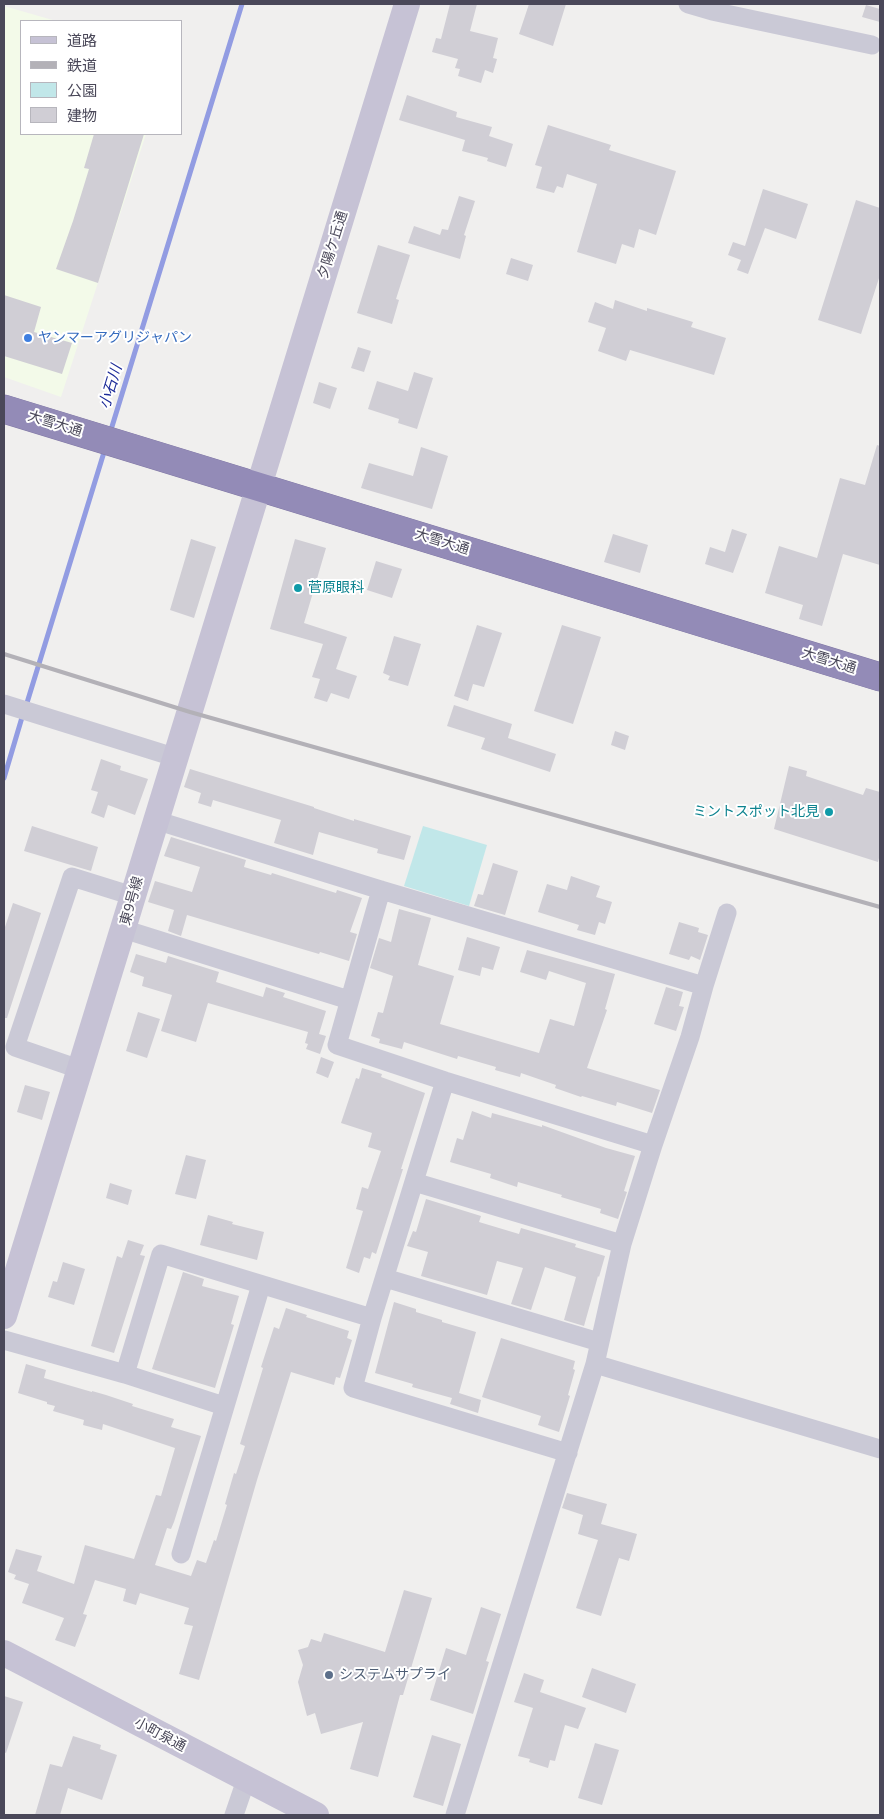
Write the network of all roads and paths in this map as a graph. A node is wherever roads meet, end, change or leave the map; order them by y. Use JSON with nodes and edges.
{"nodes":[{"id":1,"x":407,"y":4,"type":"edge"},
{"id":2,"x":688,"y":4,"type":"edge"},
{"id":3,"x":872,"y":45,"type":"dead end"},
{"id":4,"x":4,"y":409,"type":"edge"},
{"id":5,"x":258,"y":486,"type":"junction"},
{"id":6,"x":880,"y":677,"type":"edge"},
{"id":7,"x":4,"y":704,"type":"edge"},
{"id":8,"x":174,"y":756,"type":"junction"},
{"id":9,"x":155,"y":820,"type":"junction"},
{"id":10,"x":381,"y":890,"type":"junction"},
{"id":11,"x":133,"y":896,"type":"junction"},
{"id":12,"x":727,"y":913,"type":"dead end"},
{"id":13,"x":123,"y":930,"type":"junction"},
{"id":14,"x":704,"y":986,"type":"junction"},
{"id":15,"x":349,"y":1000,"type":"junction"},
{"id":16,"x":79,"y":1069,"type":"junction"},
{"id":17,"x":444,"y":1081,"type":"junction"},
{"id":18,"x":653,"y":1145,"type":"junction"},
{"id":19,"x":414,"y":1182,"type":"junction"},
{"id":20,"x":622,"y":1244,"type":"junction"},
{"id":21,"x":385,"y":1278,"type":"junction"},
{"id":22,"x":261,"y":1285,"type":"junction"},
{"id":23,"x":4,"y":1316,"type":"edge"},
{"id":24,"x":372,"y":1318,"type":"junction"},
{"id":25,"x":4,"y":1340,"type":"edge"},
{"id":26,"x":599,"y":1342,"type":"junction"},
{"id":27,"x":595,"y":1364,"type":"junction"},
{"id":28,"x":125,"y":1374,"type":"junction"},
{"id":29,"x":224,"y":1406,"type":"junction"},
{"id":30,"x":880,"y":1449,"type":"edge"},
{"id":31,"x":568,"y":1453,"type":"junction"},
{"id":32,"x":180,"y":1554,"type":"dead end"},
{"id":33,"x":4,"y":1653,"type":"edge"},
{"id":34,"x":246,"y":1780,"type":"junction"},
{"id":35,"x":234,"y":1815,"type":"edge"},
{"id":36,"x":316,"y":1815,"type":"edge"},
{"id":37,"x":455,"y":1815,"type":"edge"}],
"edges":[{"from":1,"to":5,"type":"street","name":"夕陽ケ丘通"},
{"from":2,"to":3,"type":"street"},
{"from":4,"to":5,"type":"highway","name":"大雪大通"},
{"from":5,"to":6,"type":"highway","name":"大雪大通"},
{"from":5,"to":8,"type":"street","name":"東9号線"},
{"from":7,"to":8,"type":"street"},
{"from":8,"to":9,"type":"street","name":"東9号線"},
{"from":9,"to":10,"type":"street"},
{"from":9,"to":11,"type":"street","name":"東9号線"},
{"from":10,"to":14,"type":"street"},
{"from":10,"to":15,"type":"street"},
{"from":11,"to":13,"type":"street","name":"東9号線"},
{"from":11,"to":16,"type":"street"},
{"from":12,"to":14,"type":"street"},
{"from":13,"to":15,"type":"street"},
{"from":13,"to":16,"type":"street","name":"東9号線"},
{"from":14,"to":18,"type":"street"},
{"from":15,"to":17,"type":"street"},
{"from":16,"to":23,"type":"street","name":"東9号線"},
{"from":17,"to":18,"type":"street"},
{"from":17,"to":19,"type":"street"},
{"from":18,"to":20,"type":"street"},
{"from":19,"to":20,"type":"street"},
{"from":19,"to":21,"type":"street"},
{"from":20,"to":26,"type":"street"},
{"from":21,"to":24,"type":"street"},
{"from":21,"to":26,"type":"street"},
{"from":22,"to":24,"type":"street"},
{"from":22,"to":28,"type":"street"},
{"from":22,"to":29,"type":"street"},
{"from":24,"to":31,"type":"street"},
{"from":25,"to":28,"type":"street"},
{"from":26,"to":27,"type":"street"},
{"from":27,"to":30,"type":"street"},
{"from":27,"to":31,"type":"street"},
{"from":28,"to":29,"type":"street"},
{"from":29,"to":32,"type":"street"},
{"from":31,"to":37,"type":"street"},
{"from":33,"to":34,"type":"street","name":"小町泉通"},
{"from":34,"to":35,"type":"street"},
{"from":34,"to":36,"type":"street","name":"小町泉通"}]}
